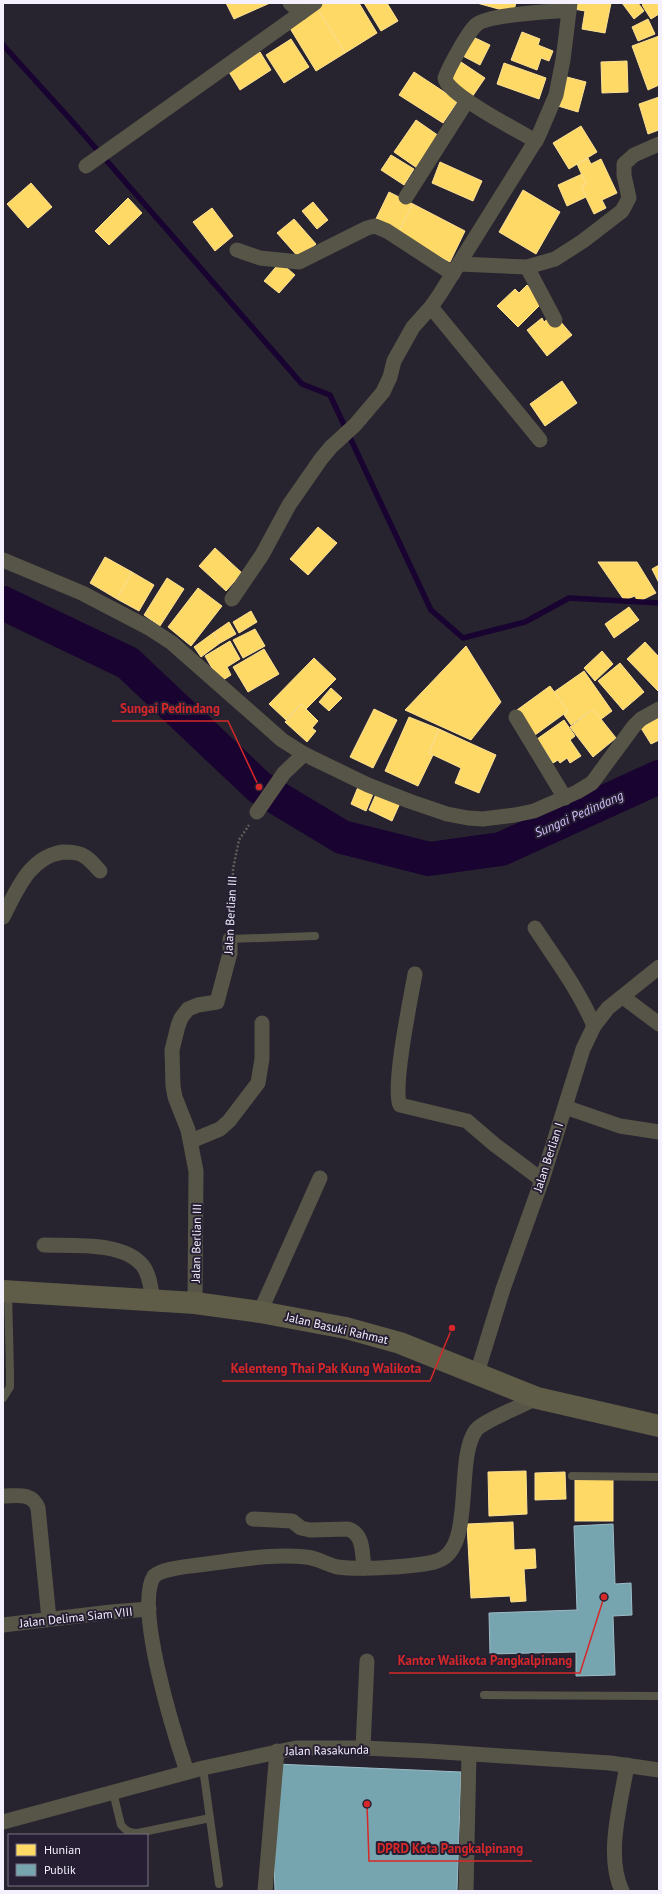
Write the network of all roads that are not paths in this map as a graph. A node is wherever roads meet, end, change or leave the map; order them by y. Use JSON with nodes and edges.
{"nodes":[{"id":1,"x":315,"y":3,"type":"edge"},
{"id":2,"x":570,"y":6,"type":"edge"},
{"id":3,"x":295,"y":8,"type":"edge"},
{"id":4,"x":467,"y":101,"type":"junction"},
{"id":5,"x":536,"y":141,"type":"junction"},
{"id":6,"x":659,"y":144,"type":"edge"},
{"id":7,"x":86,"y":166,"type":"dead end"},
{"id":8,"x":406,"y":197,"type":"dead end"},
{"id":9,"x":237,"y":250,"type":"dead end"},
{"id":10,"x":527,"y":267,"type":"junction"},
{"id":11,"x":456,"y":269,"type":"junction"},
{"id":12,"x":431,"y":307,"type":"junction"},
{"id":13,"x":555,"y":320,"type":"dead end"},
{"id":14,"x":540,"y":440,"type":"dead end"},
{"id":15,"x":3,"y":560,"type":"edge"},
{"id":16,"x":232,"y":599,"type":"dead end"},
{"id":17,"x":659,"y":710,"type":"edge"},
{"id":18,"x":516,"y":717,"type":"dead end"},
{"id":19,"x":304,"y":754,"type":"junction"},
{"id":20,"x":565,"y":798,"type":"junction"},
{"id":21,"x":257,"y":812,"type":"road end"},
{"id":22,"x":100,"y":871,"type":"dead end"},
{"id":23,"x":3,"y":917,"type":"edge"},
{"id":24,"x":535,"y":928,"type":"dead end"},
{"id":25,"x":315,"y":936,"type":"dead end"},
{"id":26,"x":230,"y":939,"type":"joint"},
{"id":27,"x":659,"y":967,"type":"edge"},
{"id":28,"x":415,"y":974,"type":"dead end"},
{"id":29,"x":623,"y":997,"type":"junction"},
{"id":30,"x":262,"y":1024,"type":"dead end"},
{"id":31,"x":659,"y":1024,"type":"edge"},
{"id":32,"x":594,"y":1026,"type":"junction"},
{"id":33,"x":565,"y":1107,"type":"junction"},
{"id":34,"x":659,"y":1132,"type":"edge"},
{"id":35,"x":191,"y":1141,"type":"junction"},
{"id":36,"x":320,"y":1178,"type":"dead end"},
{"id":37,"x":542,"y":1180,"type":"junction"},
{"id":38,"x":44,"y":1245,"type":"dead end"},
{"id":39,"x":5,"y":1287,"type":"edge"},
{"id":40,"x":153,"y":1301,"type":"junction"},
{"id":41,"x":195,"y":1303,"type":"junction"},
{"id":42,"x":260,"y":1312,"type":"junction"},
{"id":43,"x":477,"y":1373,"type":"junction"},
{"id":44,"x":3,"y":1398,"type":"edge"},
{"id":45,"x":537,"y":1398,"type":"junction"},
{"id":46,"x":659,"y":1426,"type":"edge"},
{"id":47,"x":572,"y":1476,"type":"dead end"},
{"id":48,"x":659,"y":1477,"type":"edge"},
{"id":49,"x":3,"y":1496,"type":"edge"},
{"id":50,"x":253,"y":1519,"type":"dead end"},
{"id":51,"x":364,"y":1568,"type":"junction"},
{"id":52,"x":149,"y":1609,"type":"junction"},
{"id":53,"x":49,"y":1619,"type":"junction"},
{"id":54,"x":3,"y":1625,"type":"edge"},
{"id":55,"x":367,"y":1661,"type":"dead end"},
{"id":56,"x":484,"y":1695,"type":"dead end"},
{"id":57,"x":659,"y":1696,"type":"edge"},
{"id":58,"x":363,"y":1748,"type":"junction"},
{"id":59,"x":277,"y":1751,"type":"junction"},
{"id":60,"x":469,"y":1754,"type":"junction"},
{"id":61,"x":627,"y":1765,"type":"junction"},
{"id":62,"x":203,"y":1768,"type":"junction"},
{"id":63,"x":659,"y":1770,"type":"edge"},
{"id":64,"x":187,"y":1772,"type":"junction"},
{"id":65,"x":113,"y":1792,"type":"junction"},
{"id":66,"x":210,"y":1818,"type":"junction"},
{"id":67,"x":3,"y":1822,"type":"edge"},
{"id":68,"x":219,"y":1884,"type":"dead end"},
{"id":69,"x":264,"y":1891,"type":"edge"},
{"id":70,"x":466,"y":1891,"type":"edge"},
{"id":71,"x":622,"y":1891,"type":"edge"}],
"edges":[{"from":1,"to":3,"type":"street"},
{"from":2,"to":4,"type":"street"},
{"from":2,"to":5,"type":"street"},
{"from":3,"to":7,"type":"street"},
{"from":4,"to":5,"type":"street"},
{"from":4,"to":8,"type":"street"},
{"from":5,"to":11,"type":"street"},
{"from":6,"to":10,"type":"street"},
{"from":9,"to":11,"type":"street"},
{"from":10,"to":11,"type":"street"},
{"from":10,"to":13,"type":"street"},
{"from":11,"to":12,"type":"street"},
{"from":12,"to":14,"type":"street"},
{"from":12,"to":16,"type":"street"},
{"from":15,"to":19,"type":"street"},
{"from":17,"to":20,"type":"street"},
{"from":18,"to":20,"type":"street"},
{"from":19,"to":20,"type":"street"},
{"from":19,"to":21,"type":"street"},
{"from":22,"to":23,"type":"street"},
{"from":24,"to":32,"type":"street"},
{"from":25,"to":26,"type":"lane"},
{"from":26,"to":35,"type":"street","name":"Jalan Berlian III"},
{"from":27,"to":29,"type":"street","name":"Jalan Berlian I"},
{"from":28,"to":37,"type":"street"},
{"from":29,"to":31,"type":"street"},
{"from":29,"to":32,"type":"street","name":"Jalan Berlian I"},
{"from":30,"to":35,"type":"street"},
{"from":32,"to":33,"type":"street","name":"Jalan Berlian I"},
{"from":33,"to":34,"type":"street"},
{"from":33,"to":37,"type":"street","name":"Jalan Berlian I"},
{"from":35,"to":41,"type":"street","name":"Jalan Berlian III"},
{"from":36,"to":42,"type":"street"},
{"from":37,"to":43,"type":"street","name":"Jalan Berlian I"},
{"from":38,"to":40,"type":"street"},
{"from":39,"to":40,"type":"street","name":"Jalan Basuki Rahmat"},
{"from":39,"to":44,"type":"lane"},
{"from":40,"to":41,"type":"street","name":"Jalan Basuki Rahmat"},
{"from":41,"to":42,"type":"street","name":"Jalan Basuki Rahmat"},
{"from":42,"to":43,"type":"street","name":"Jalan Basuki Rahmat"},
{"from":43,"to":45,"type":"street","name":"Jalan Basuki Rahmat"},
{"from":45,"to":46,"type":"street","name":"Jalan Basuki Rahmat"},
{"from":45,"to":51,"type":"street"},
{"from":47,"to":48,"type":"lane"},
{"from":49,"to":53,"type":"street"},
{"from":50,"to":51,"type":"street"},
{"from":51,"to":52,"type":"street"},
{"from":52,"to":53,"type":"street","name":"Jalan Delima Siam VIII"},
{"from":52,"to":64,"type":"street"},
{"from":53,"to":54,"type":"street","name":"Jalan Delima Siam VIII"},
{"from":55,"to":58,"type":"street"},
{"from":56,"to":57,"type":"lane"},
{"from":58,"to":59,"type":"street","name":"Jalan Rasakunda"},
{"from":58,"to":60,"type":"street","name":"Jalan Rasakunda"},
{"from":59,"to":62,"type":"street","name":"Jalan Rasakunda"},
{"from":59,"to":69,"type":"street"},
{"from":60,"to":61,"type":"street","name":"Jalan Rasakunda"},
{"from":60,"to":70,"type":"street"},
{"from":61,"to":63,"type":"street","name":"Jalan Rasakunda"},
{"from":61,"to":71,"type":"street"},
{"from":62,"to":64,"type":"street","name":"Jalan Rasakunda"},
{"from":62,"to":66,"type":"lane"},
{"from":64,"to":65,"type":"street","name":"Jalan Rasakunda"},
{"from":65,"to":66,"type":"lane"},
{"from":65,"to":67,"type":"street","name":"Jalan Rasakunda"},
{"from":66,"to":68,"type":"lane"}]}
